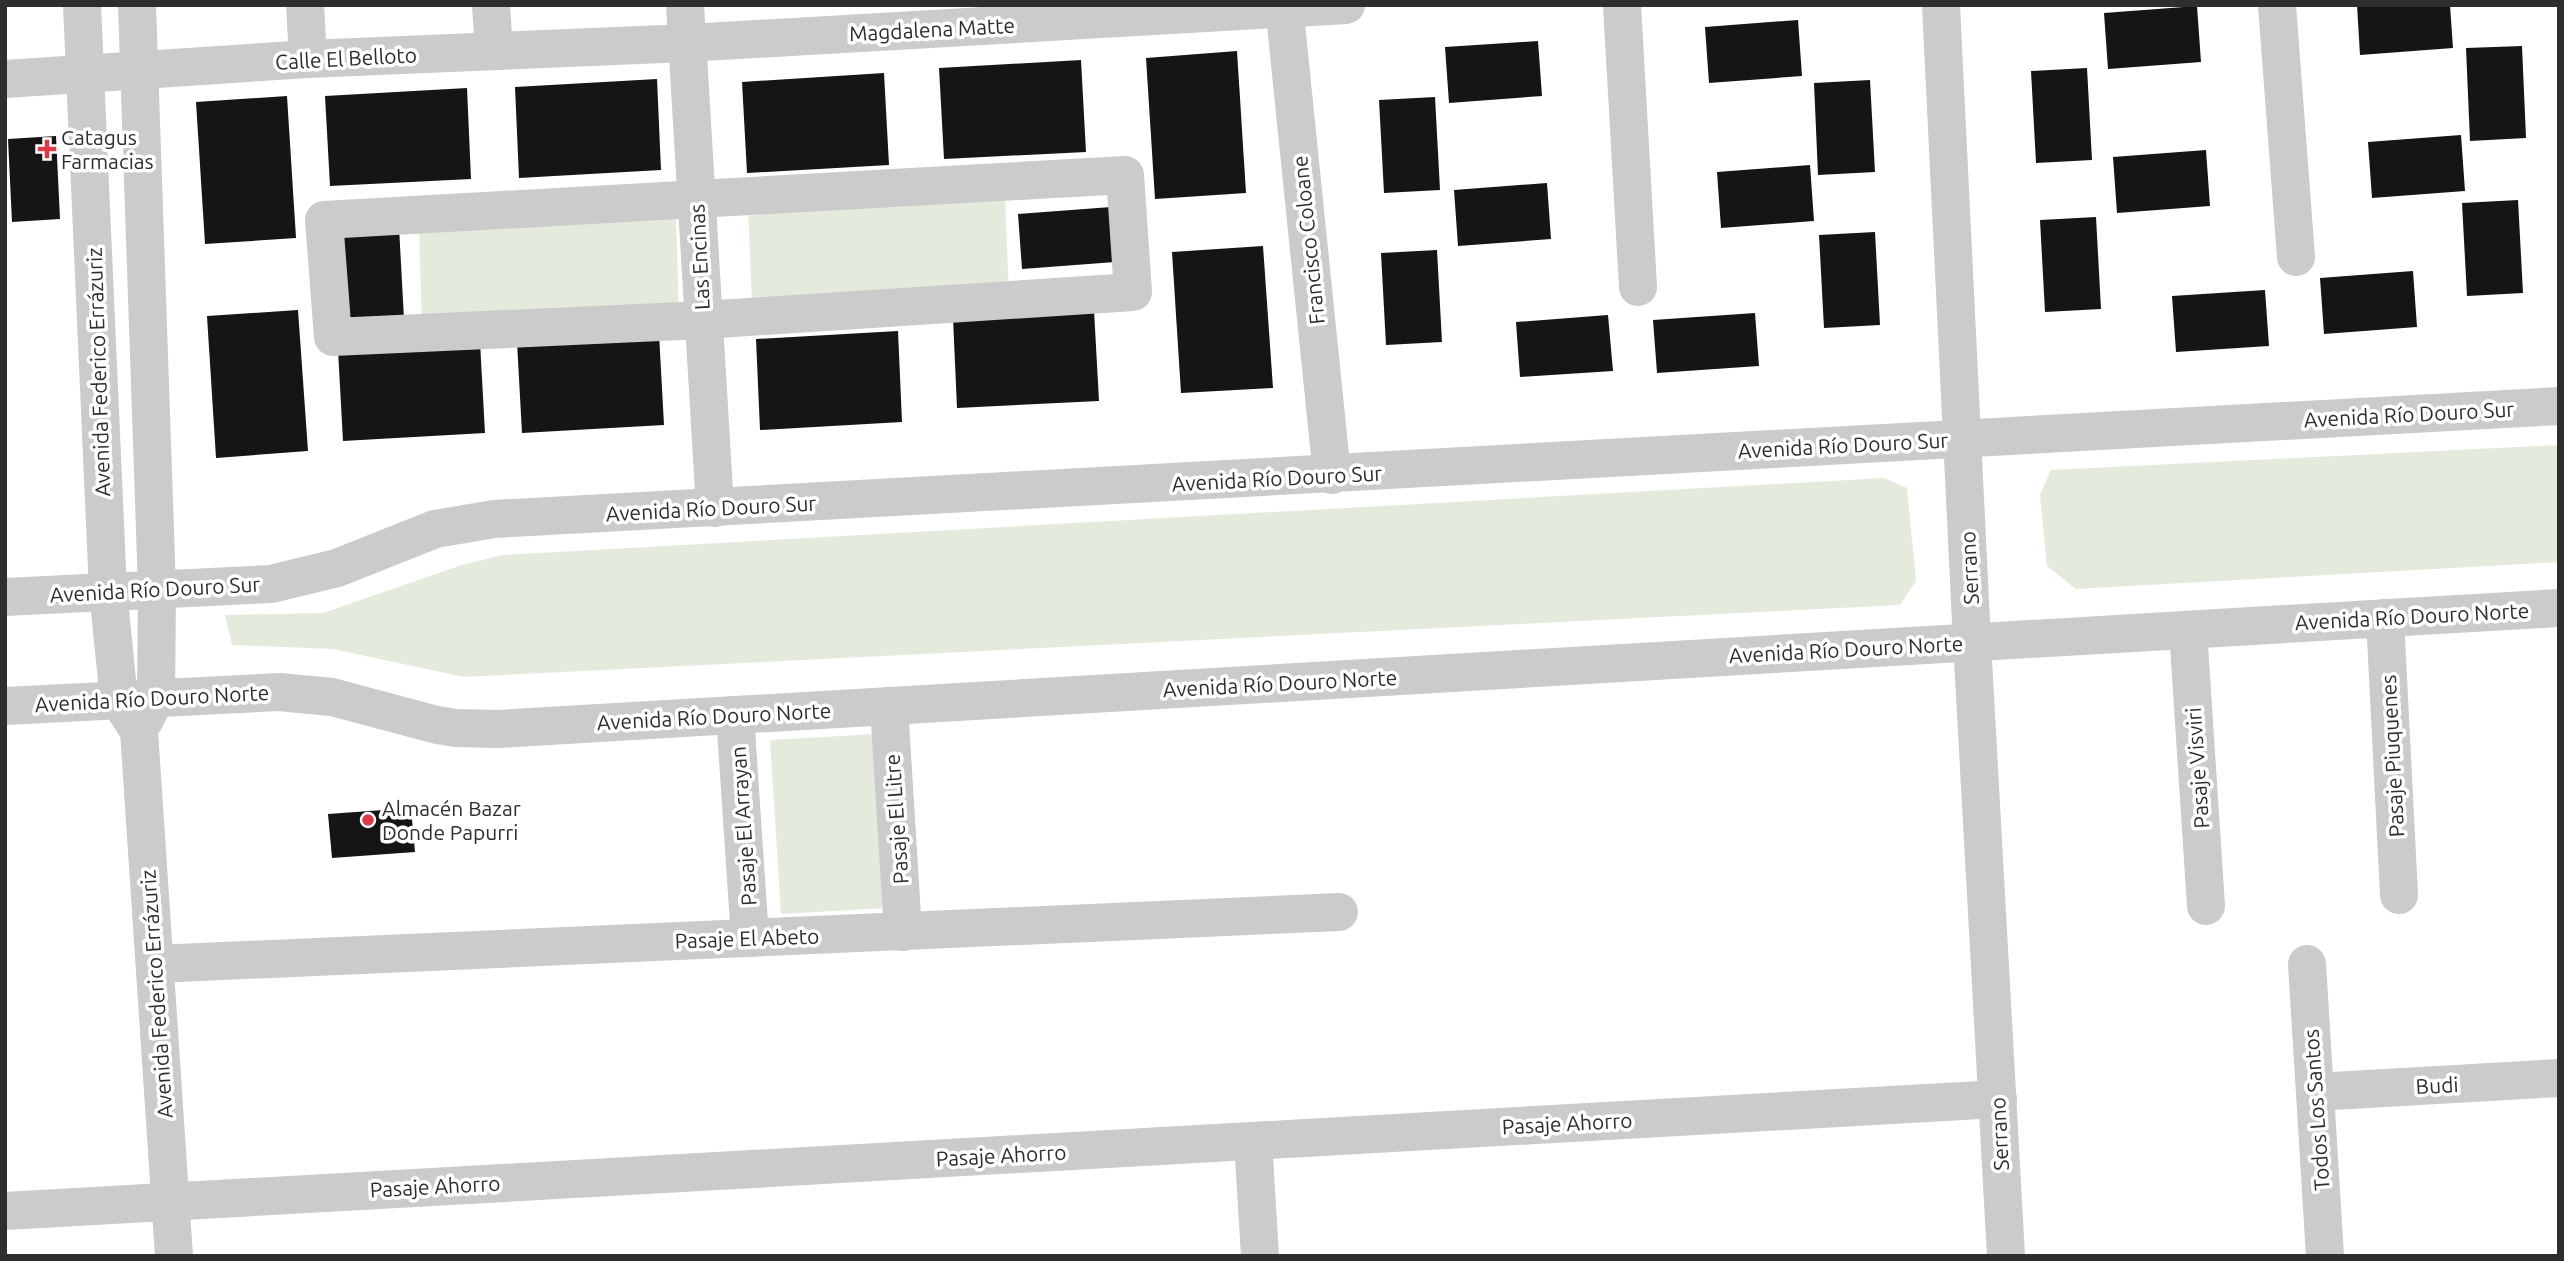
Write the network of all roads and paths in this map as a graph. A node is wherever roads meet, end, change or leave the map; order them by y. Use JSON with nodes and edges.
{"nodes":[{"id":1,"x":82,"y":5,"type":"edge"},
{"id":2,"x":137,"y":5,"type":"edge"},
{"id":3,"x":305,"y":5,"type":"edge"},
{"id":4,"x":491,"y":5,"type":"edge"},
{"id":5,"x":685,"y":5,"type":"edge"},
{"id":6,"x":1346,"y":5,"type":"edge"},
{"id":7,"x":1622,"y":5,"type":"edge"},
{"id":8,"x":1941,"y":5,"type":"edge"},
{"id":9,"x":2277,"y":5,"type":"edge"},
{"id":10,"x":1284,"y":7,"type":"edge"},
{"id":11,"x":687,"y":43,"type":"junction"},
{"id":12,"x":494,"y":51,"type":"junction"},
{"id":13,"x":308,"y":59,"type":"junction"},
{"id":14,"x":141,"y":71,"type":"junction"},
{"id":15,"x":85,"y":74,"type":"junction"},
{"id":16,"x":5,"y":79,"type":"edge"},
{"id":17,"x":696,"y":200,"type":"junction"},
{"id":18,"x":2296,"y":257,"type":"dead end"},
{"id":19,"x":1638,"y":287,"type":"dead end"},
{"id":20,"x":703,"y":320,"type":"junction"},
{"id":21,"x":2559,"y":406,"type":"edge"},
{"id":22,"x":1962,"y":437,"type":"junction"},
{"id":23,"x":1332,"y":475,"type":"junction"},
{"id":24,"x":715,"y":508,"type":"junction"},
{"id":25,"x":157,"y":589,"type":"junction"},
{"id":26,"x":108,"y":591,"type":"junction"},
{"id":27,"x":5,"y":597,"type":"edge"},
{"id":28,"x":2559,"y":608,"type":"edge"},
{"id":29,"x":2385,"y":618,"type":"junction"},
{"id":30,"x":2188,"y":629,"type":"junction"},
{"id":31,"x":1972,"y":642,"type":"junction"},
{"id":32,"x":156,"y":698,"type":"junction"},
{"id":33,"x":5,"y":706,"type":"edge"},
{"id":34,"x":888,"y":706,"type":"junction"},
{"id":35,"x":735,"y":715,"type":"junction"},
{"id":36,"x":129,"y":716,"type":"junction"},
{"id":37,"x":2399,"y":895,"type":"dead end"},
{"id":38,"x":2206,"y":906,"type":"dead end"},
{"id":39,"x":1339,"y":912,"type":"dead end"},
{"id":40,"x":903,"y":932,"type":"junction"},
{"id":41,"x":750,"y":938,"type":"junction"},
{"id":42,"x":155,"y":964,"type":"junction"},
{"id":43,"x":2307,"y":964,"type":"dead end"},
{"id":44,"x":2559,"y":1078,"type":"edge"},
{"id":45,"x":2315,"y":1092,"type":"junction"},
{"id":46,"x":1997,"y":1099,"type":"junction"},
{"id":47,"x":1253,"y":1141,"type":"junction"},
{"id":48,"x":170,"y":1201,"type":"junction"},
{"id":49,"x":5,"y":1211,"type":"edge"},
{"id":50,"x":174,"y":1256,"type":"edge"},
{"id":51,"x":1259,"y":1256,"type":"edge"},
{"id":52,"x":2006,"y":1256,"type":"edge"},
{"id":53,"x":2325,"y":1256,"type":"edge"}],
"edges":[{"from":1,"to":15,"type":"street","name":"Avenida Federico Errázuriz"},
{"from":2,"to":14,"type":"street"},
{"from":3,"to":13,"type":"street"},
{"from":4,"to":12,"type":"street"},
{"from":5,"to":11,"type":"street","name":"Las Encinas"},
{"from":6,"to":10,"type":"street","name":"Magdalena Matte"},
{"from":7,"to":19,"type":"street"},
{"from":8,"to":22,"type":"street","name":"Serrano"},
{"from":9,"to":18,"type":"street"},
{"from":10,"to":11,"type":"street","name":"Magdalena Matte"},
{"from":10,"to":23,"type":"street","name":"Francisco Coloane"},
{"from":11,"to":12,"type":"street","name":"Calle El Belloto"},
{"from":11,"to":17,"type":"street","name":"Las Encinas"},
{"from":12,"to":13,"type":"street","name":"Calle El Belloto"},
{"from":13,"to":14,"type":"street","name":"Calle El Belloto"},
{"from":14,"to":15,"type":"street","name":"Calle El Belloto"},
{"from":14,"to":25,"type":"street"},
{"from":15,"to":16,"type":"street","name":"Calle El Belloto"},
{"from":15,"to":26,"type":"street","name":"Avenida Federico Errázuriz"},
{"from":17,"to":20,"type":"street","name":"Las Encinas"},
{"from":17,"to":20,"type":"street"},
{"from":17,"to":20,"type":"street"},
{"from":20,"to":24,"type":"street","name":"Las Encinas"},
{"from":21,"to":22,"type":"street","name":"Avenida Río Douro Sur"},
{"from":22,"to":23,"type":"street","name":"Avenida Río Douro Sur"},
{"from":22,"to":31,"type":"street","name":"Serrano"},
{"from":23,"to":24,"type":"street","name":"Avenida Río Douro Sur"},
{"from":24,"to":25,"type":"street","name":"Avenida Río Douro Sur"},
{"from":25,"to":26,"type":"street","name":"Avenida Río Douro Sur"},
{"from":25,"to":32,"type":"street"},
{"from":26,"to":27,"type":"street","name":"Avenida Río Douro Sur"},
{"from":26,"to":36,"type":"street","name":"Avenida Federico Errázuriz"},
{"from":28,"to":29,"type":"street","name":"Avenida Río Douro Norte"},
{"from":29,"to":30,"type":"street","name":"Avenida Río Douro Norte"},
{"from":29,"to":37,"type":"street","name":"Pasaje Piuquenes"},
{"from":30,"to":31,"type":"street","name":"Avenida Río Douro Norte"},
{"from":30,"to":38,"type":"street","name":"Pasaje Visviri"},
{"from":31,"to":34,"type":"street","name":"Avenida Río Douro Norte"},
{"from":31,"to":46,"type":"street","name":"Serrano"},
{"from":32,"to":35,"type":"street","name":"Avenida Río Douro Norte"},
{"from":32,"to":36,"type":"street","name":"Avenida Río Douro Norte"},
{"from":33,"to":36,"type":"street","name":"Avenida Río Douro Norte"},
{"from":34,"to":35,"type":"street","name":"Avenida Río Douro Norte"},
{"from":34,"to":40,"type":"street","name":"Pasaje El Litre"},
{"from":35,"to":41,"type":"street","name":"Pasaje El Arrayan"},
{"from":36,"to":42,"type":"street","name":"Avenida Federico Errázuriz"},
{"from":39,"to":40,"type":"street","name":"Pasaje El Abeto"},
{"from":40,"to":41,"type":"street","name":"Pasaje El Abeto"},
{"from":41,"to":42,"type":"street","name":"Pasaje El Abeto"},
{"from":42,"to":48,"type":"street","name":"Avenida Federico Errázuriz"},
{"from":43,"to":45,"type":"street","name":"Todos Los Santos"},
{"from":44,"to":45,"type":"street","name":"Budi"},
{"from":45,"to":53,"type":"street","name":"Todos Los Santos"},
{"from":46,"to":47,"type":"street","name":"Pasaje Ahorro"},
{"from":46,"to":52,"type":"street","name":"Serrano"},
{"from":47,"to":48,"type":"street","name":"Pasaje Ahorro"},
{"from":47,"to":51,"type":"street"},
{"from":48,"to":49,"type":"street","name":"Pasaje Ahorro"},
{"from":48,"to":50,"type":"street","name":"Avenida Federico Errázuriz"}]}
